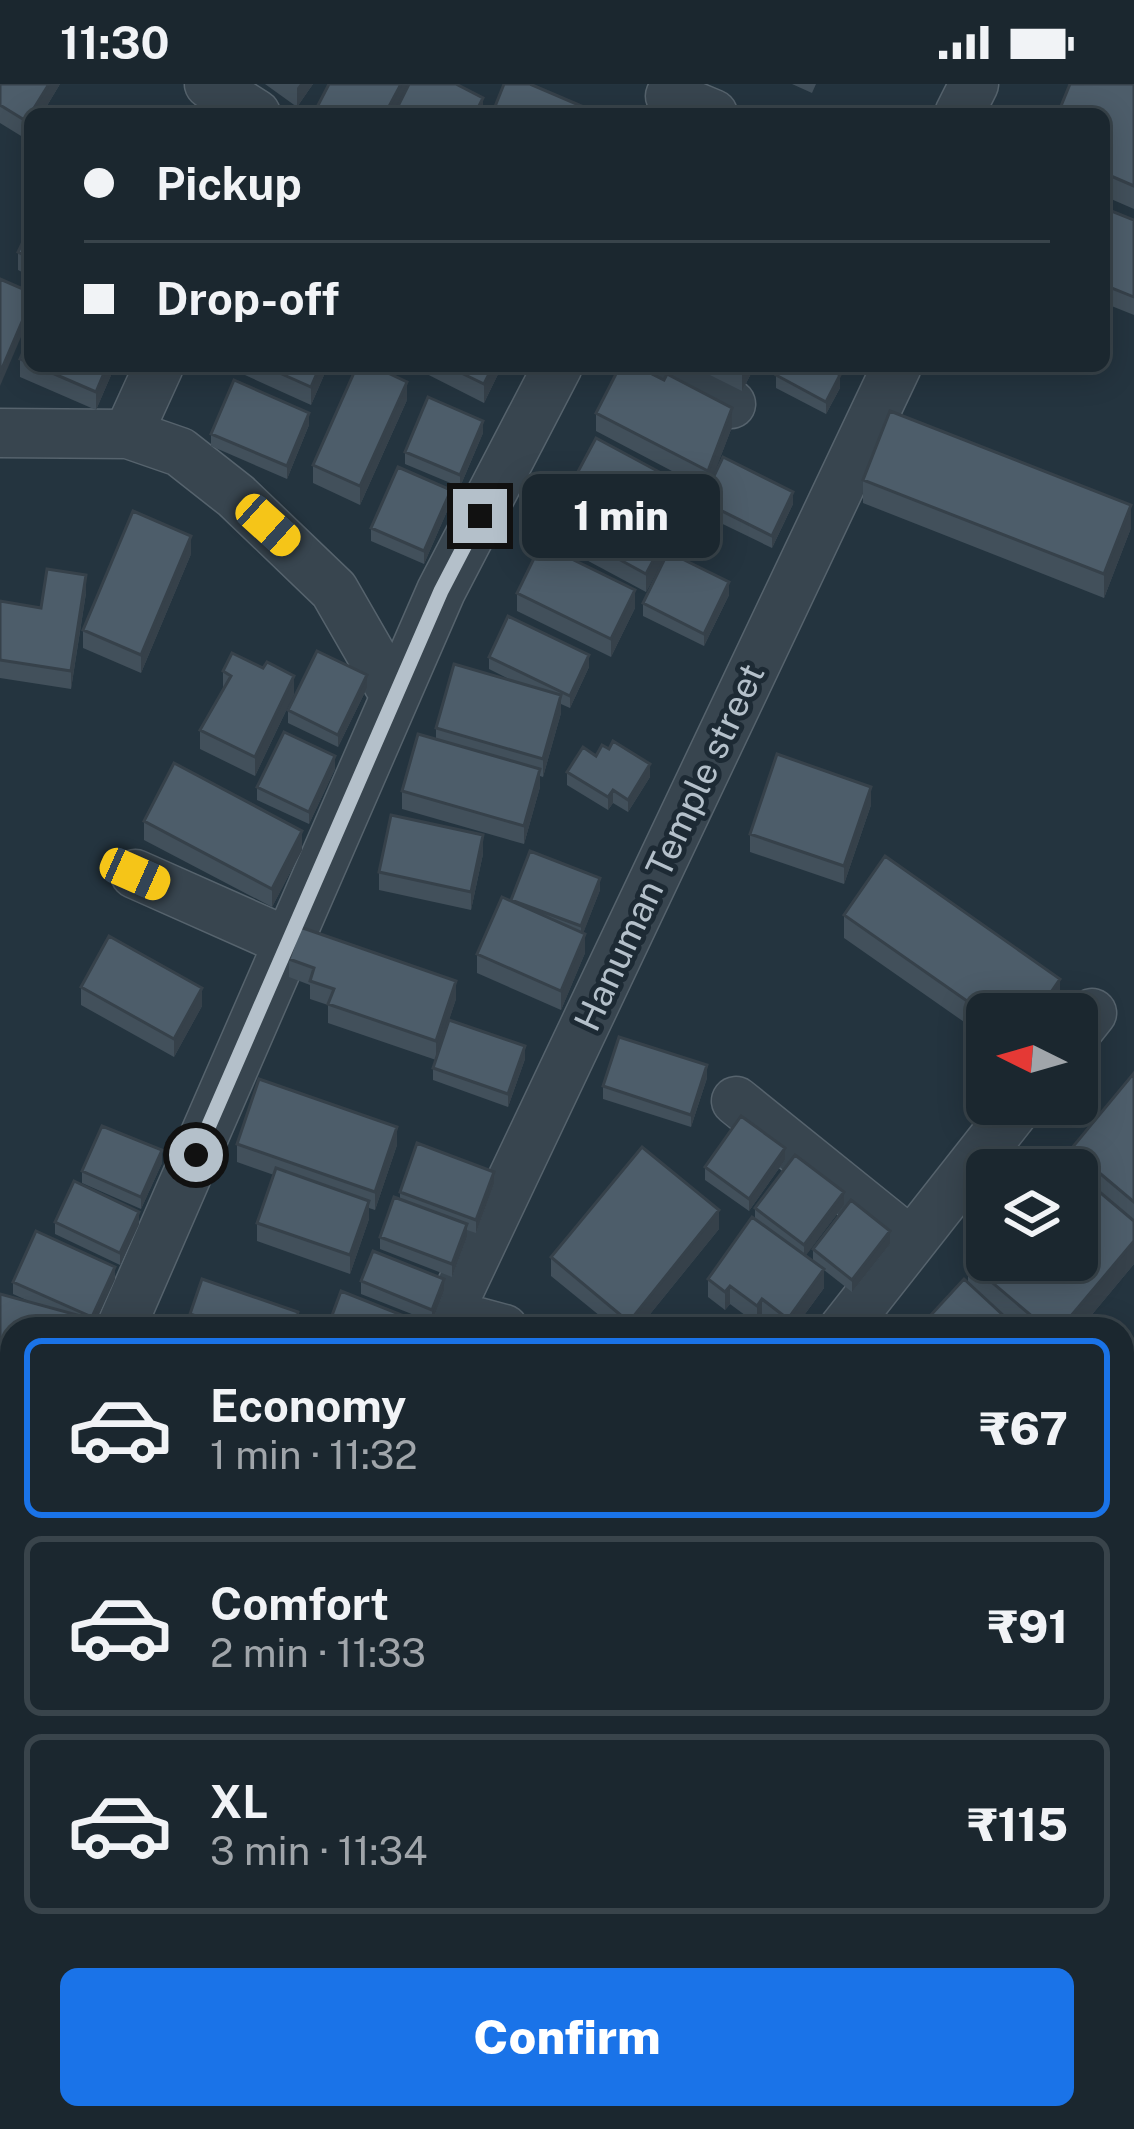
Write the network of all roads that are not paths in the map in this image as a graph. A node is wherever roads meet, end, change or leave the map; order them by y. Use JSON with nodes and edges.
{"nodes":[{"id":1,"x":209,"y":84,"type":"edge"},
{"id":2,"x":247,"y":108,"type":"edge"},
{"id":3,"x":156,"y":372,"type":"edge"},
{"id":4,"x":555,"y":372,"type":"edge"},
{"id":5,"x":669,"y":372,"type":"edge"},
{"id":6,"x":894,"y":372,"type":"edge"},
{"id":7,"x":731,"y":404,"type":"edge"},
{"id":8,"x":0,"y":433,"type":"edge"},
{"id":9,"x":128,"y":434,"type":"junction"},
{"id":10,"x":394,"y":696,"type":"junction"},
{"id":11,"x":135,"y":874,"type":"dead end"},
{"id":12,"x":288,"y":942,"type":"junction"},
{"id":13,"x":736,"y":1101,"type":"dead end"},
{"id":14,"x":1003,"y":1125,"type":"edge"},
{"id":15,"x":911,"y":1242,"type":"junction"},
{"id":16,"x":125,"y":1317,"type":"edge"},
{"id":17,"x":447,"y":1317,"type":"edge"},
{"id":18,"x":852,"y":1317,"type":"edge"}],
"edges":[{"from":1,"to":2,"type":"street"},
{"from":3,"to":9,"type":"street"},
{"from":4,"to":10,"type":"street"},
{"from":5,"to":7,"type":"street"},
{"from":6,"to":17,"type":"street","name":"Hanuman Temple street"},
{"from":8,"to":9,"type":"street"},
{"from":9,"to":10,"type":"street"},
{"from":10,"to":12,"type":"street"},
{"from":11,"to":12,"type":"street"},
{"from":12,"to":16,"type":"street"},
{"from":13,"to":15,"type":"street"},
{"from":14,"to":15,"type":"street"},
{"from":15,"to":18,"type":"street"}]}
